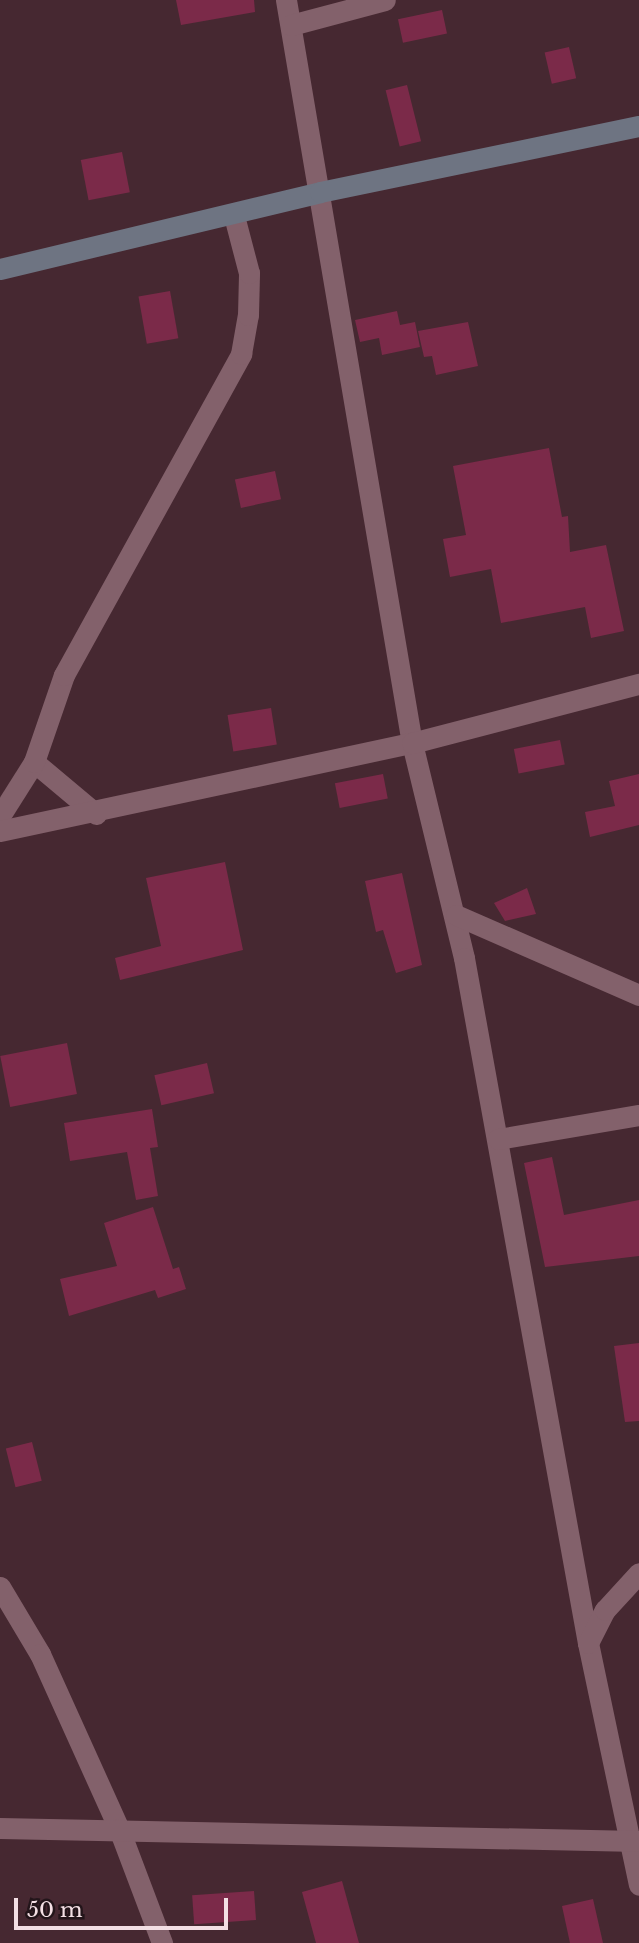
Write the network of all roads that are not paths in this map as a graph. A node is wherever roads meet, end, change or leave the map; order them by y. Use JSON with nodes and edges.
{"nodes":[{"id":1,"x":286,"y":0,"type":"edge"},
{"id":2,"x":385,"y":0,"type":"edge"},
{"id":3,"x":291,"y":25,"type":"junction"},
{"id":4,"x":639,"y":126,"type":"edge"},
{"id":5,"x":320,"y":192,"type":"junction"},
{"id":6,"x":234,"y":216,"type":"junction"},
{"id":7,"x":0,"y":269,"type":"edge"},
{"id":8,"x":639,"y":684,"type":"edge"},
{"id":9,"x":412,"y":743,"type":"junction"},
{"id":10,"x":34,"y":762,"type":"junction"},
{"id":11,"x":96,"y":814,"type":"junction"},
{"id":12,"x":0,"y":816,"type":"edge"},
{"id":13,"x":0,"y":831,"type":"edge"},
{"id":14,"x":456,"y":915,"type":"junction"},
{"id":15,"x":639,"y":995,"type":"edge"},
{"id":16,"x":639,"y":1115,"type":"edge"},
{"id":17,"x":498,"y":1139,"type":"junction"},
{"id":18,"x":639,"y":1573,"type":"edge"},
{"id":19,"x":0,"y":1587,"type":"edge"},
{"id":20,"x":588,"y":1643,"type":"junction"},
{"id":21,"x":0,"y":1828,"type":"edge"},
{"id":22,"x":119,"y":1829,"type":"junction"},
{"id":23,"x":635,"y":1841,"type":"edge"},
{"id":24,"x":639,"y":1885,"type":"edge"},
{"id":25,"x":162,"y":1943,"type":"edge"}],
"edges":[{"from":1,"to":3,"type":"street"},
{"from":2,"to":3,"type":"street"},
{"from":3,"to":5,"type":"street"},
{"from":4,"to":5,"type":"main road"},
{"from":5,"to":6,"type":"main road"},
{"from":5,"to":9,"type":"street"},
{"from":6,"to":7,"type":"main road"},
{"from":6,"to":10,"type":"street"},
{"from":8,"to":9,"type":"street"},
{"from":9,"to":11,"type":"street"},
{"from":9,"to":14,"type":"street"},
{"from":10,"to":11,"type":"street"},
{"from":10,"to":12,"type":"street"},
{"from":11,"to":13,"type":"street"},
{"from":14,"to":15,"type":"street"},
{"from":14,"to":17,"type":"street"},
{"from":16,"to":17,"type":"street"},
{"from":17,"to":20,"type":"street"},
{"from":18,"to":20,"type":"street"},
{"from":19,"to":22,"type":"street"},
{"from":20,"to":23,"type":"street"},
{"from":21,"to":22,"type":"street"},
{"from":22,"to":23,"type":"street"},
{"from":22,"to":25,"type":"street"},
{"from":23,"to":24,"type":"street"}]}
